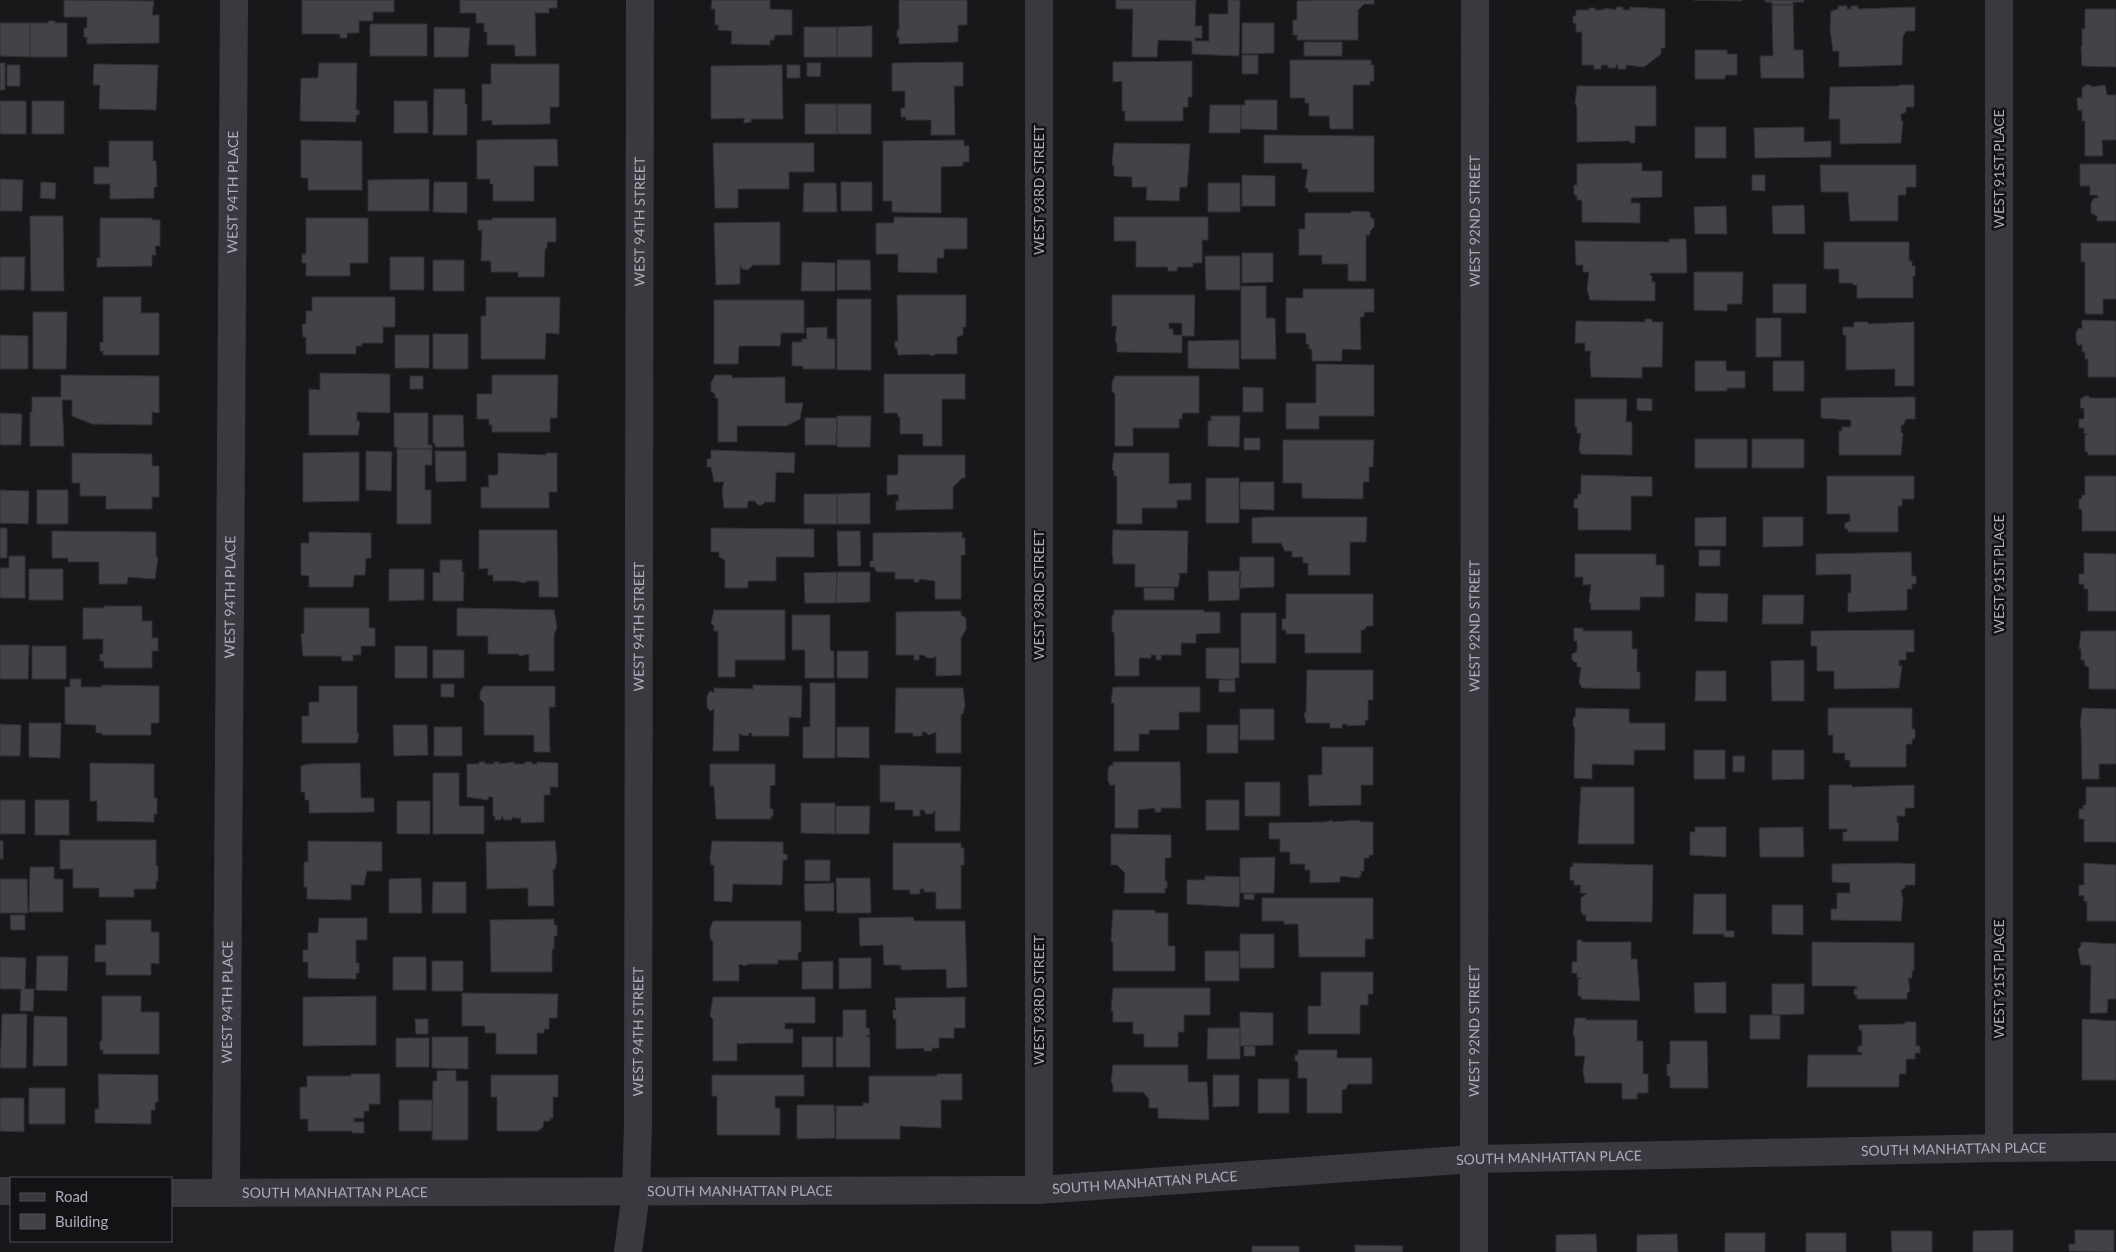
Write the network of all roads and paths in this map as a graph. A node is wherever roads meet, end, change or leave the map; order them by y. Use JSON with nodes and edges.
{"nodes":[{"id":1,"x":234,"y":0,"type":"edge"},
{"id":2,"x":640,"y":0,"type":"edge"},
{"id":3,"x":1039,"y":0,"type":"edge"},
{"id":4,"x":1475,"y":0,"type":"edge"},
{"id":5,"x":1999,"y":0,"type":"edge"},
{"id":6,"x":2116,"y":1147,"type":"edge"},
{"id":7,"x":1999,"y":1148,"type":"junction"},
{"id":8,"x":1474,"y":1159,"type":"junction"},
{"id":9,"x":1039,"y":1190,"type":"junction"},
{"id":10,"x":172,"y":1193,"type":"edge"},
{"id":11,"x":226,"y":1193,"type":"junction"},
{"id":12,"x":636,"y":1193,"type":"junction"},
{"id":13,"x":628,"y":1252,"type":"edge"},
{"id":14,"x":1474,"y":1252,"type":"edge"}],
"edges":[{"from":1,"to":11,"type":"street","name":"WEST 94TH PLACE"},
{"from":2,"to":12,"type":"street","name":"WEST 94TH STREET"},
{"from":3,"to":9,"type":"street","name":"WEST 93RD STREET"},
{"from":4,"to":8,"type":"street","name":"WEST 92ND STREET"},
{"from":5,"to":7,"type":"street","name":"WEST 91ST PLACE"},
{"from":6,"to":7,"type":"street","name":"SOUTH MANHATTAN PLACE"},
{"from":7,"to":8,"type":"street","name":"SOUTH MANHATTAN PLACE"},
{"from":8,"to":9,"type":"street","name":"SOUTH MANHATTAN PLACE"},
{"from":8,"to":14,"type":"street","name":"WEST 92ND STREET"},
{"from":9,"to":12,"type":"street","name":"SOUTH MANHATTAN PLACE"},
{"from":10,"to":11,"type":"street","name":"SOUTH MANHATTAN PLACE"},
{"from":11,"to":12,"type":"street","name":"SOUTH MANHATTAN PLACE"},
{"from":12,"to":13,"type":"street","name":"WEST 94TH STREET"}]}
